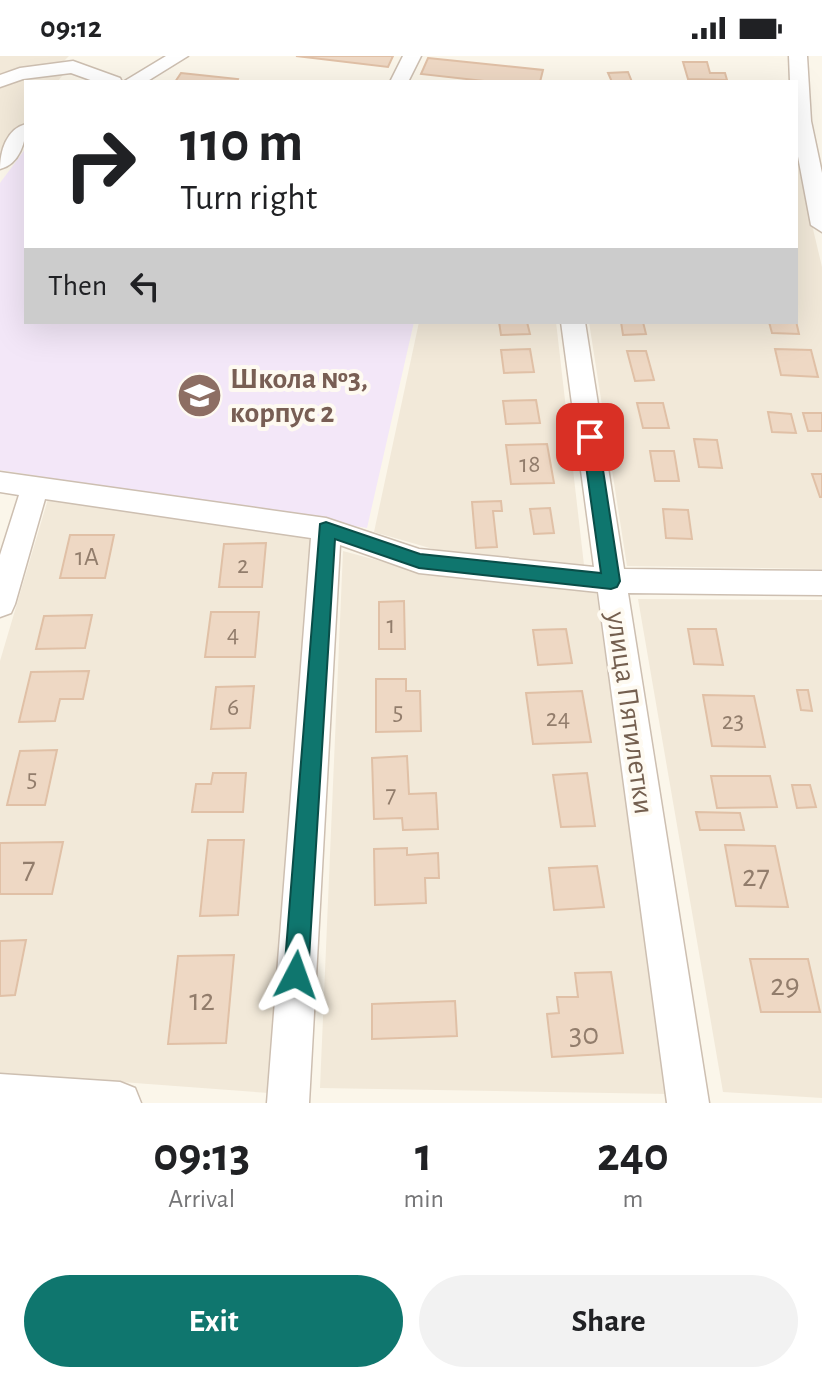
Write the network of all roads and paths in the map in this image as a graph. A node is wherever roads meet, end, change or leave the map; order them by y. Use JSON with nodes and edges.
{"nodes":[{"id":1,"x":179,"y":56,"type":"edge"},
{"id":2,"x":412,"y":56,"type":"edge"},
{"id":3,"x":798,"y":56,"type":"edge"},
{"id":4,"x":73,"y":68,"type":"edge"},
{"id":5,"x":107,"y":80,"type":"edge"},
{"id":6,"x":136,"y":80,"type":"edge"},
{"id":7,"x":405,"y":80,"type":"edge"},
{"id":8,"x":0,"y":81,"type":"edge"},
{"id":9,"x":806,"y":122,"type":"edge"},
{"id":10,"x":24,"y":133,"type":"edge"},
{"id":11,"x":0,"y":163,"type":"edge"},
{"id":12,"x":822,"y":225,"type":"edge"},
{"id":13,"x":573,"y":324,"type":"edge"},
{"id":14,"x":0,"y":482,"type":"edge"},
{"id":15,"x":35,"y":487,"type":"junction"},
{"id":16,"x":326,"y":529,"type":"junction"},
{"id":17,"x":611,"y":581,"type":"junction"},
{"id":18,"x":822,"y":583,"type":"edge"},
{"id":19,"x":0,"y":604,"type":"edge"},
{"id":20,"x":0,"y":1095,"type":"edge"},
{"id":21,"x":120,"y":1103,"type":"edge"},
{"id":22,"x":288,"y":1103,"type":"edge"},
{"id":23,"x":688,"y":1103,"type":"edge"}],
"edges":[{"from":1,"to":6,"type":"street"},
{"from":2,"to":7,"type":"street"},
{"from":3,"to":9,"type":"street"},
{"from":4,"to":5,"type":"street"},
{"from":4,"to":8,"type":"street"},
{"from":9,"to":12,"type":"street"},
{"from":10,"to":11,"type":"street"},
{"from":13,"to":17,"type":"street","name":"улица Пятилетки"},
{"from":14,"to":15,"type":"street"},
{"from":15,"to":16,"type":"street"},
{"from":15,"to":19,"type":"street"},
{"from":16,"to":17,"type":"street"},
{"from":16,"to":22,"type":"street"},
{"from":17,"to":18,"type":"street"},
{"from":17,"to":23,"type":"street","name":"улица Пятилетки"},
{"from":20,"to":21,"type":"street"}]}
